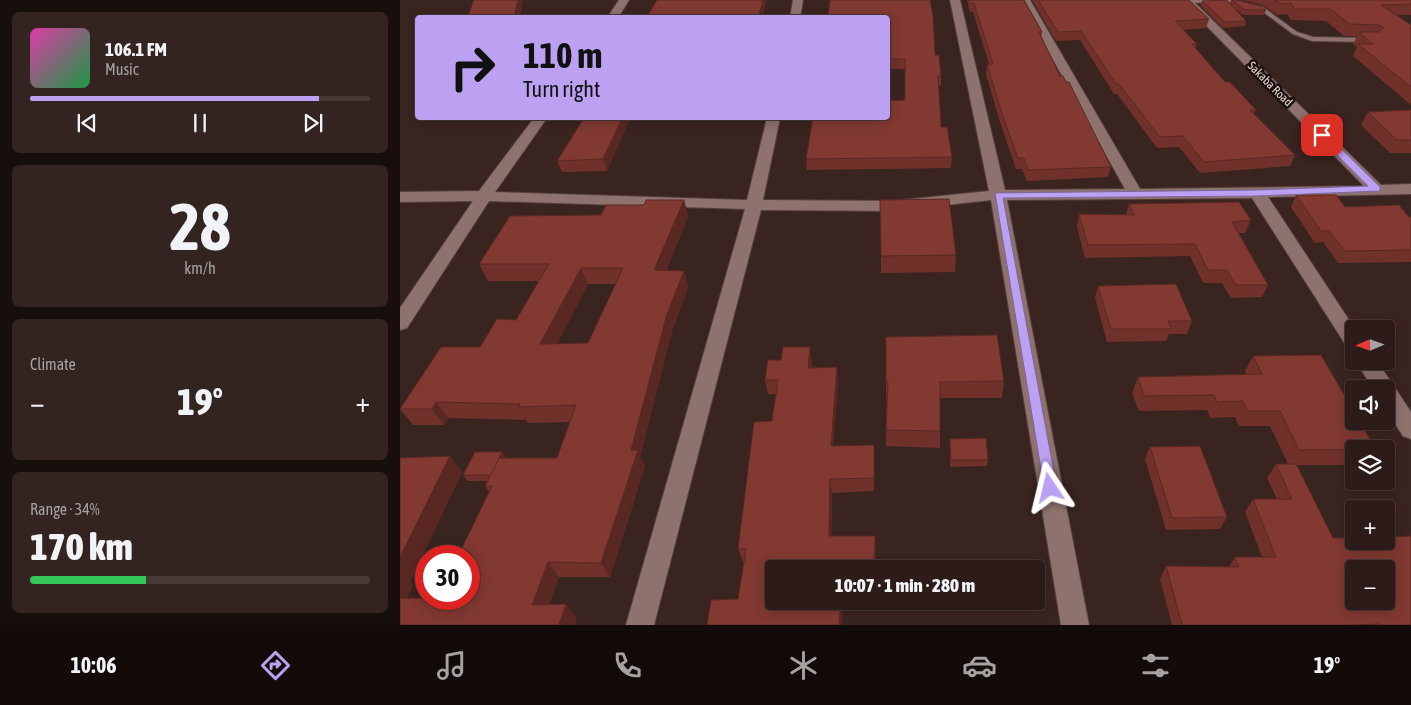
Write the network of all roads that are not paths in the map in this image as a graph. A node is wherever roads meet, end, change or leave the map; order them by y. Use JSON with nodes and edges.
{"nodes":[{"id":1,"x":624,"y":0,"type":"edge"},
{"id":2,"x":798,"y":0,"type":"edge"},
{"id":3,"x":955,"y":0,"type":"edge"},
{"id":4,"x":1025,"y":0,"type":"edge"},
{"id":5,"x":1186,"y":1,"type":"edge"},
{"id":6,"x":614,"y":15,"type":"edge"},
{"id":7,"x":796,"y":15,"type":"edge"},
{"id":8,"x":1374,"y":40,"type":"edge"},
{"id":9,"x":539,"y":120,"type":"edge"},
{"id":10,"x":773,"y":120,"type":"edge"},
{"id":11,"x":1411,"y":188,"type":"edge"},
{"id":12,"x":1376,"y":189,"type":"junction"},
{"id":13,"x":1257,"y":193,"type":"junction"},
{"id":14,"x":1135,"y":194,"type":"junction"},
{"id":15,"x":998,"y":195,"type":"junction"},
{"id":16,"x":400,"y":196,"type":"edge"},
{"id":17,"x":484,"y":196,"type":"junction"},
{"id":18,"x":754,"y":205,"type":"junction"},
{"id":19,"x":400,"y":323,"type":"edge"},
{"id":20,"x":1345,"y":328,"type":"edge"},
{"id":21,"x":1395,"y":406,"type":"edge"},
{"id":22,"x":1411,"y":430,"type":"edge"},
{"id":23,"x":640,"y":625,"type":"edge"},
{"id":24,"x":1074,"y":625,"type":"edge"}],
"edges":[{"from":1,"to":6,"type":"street"},
{"from":2,"to":7,"type":"street"},
{"from":3,"to":15,"type":"street"},
{"from":4,"to":14,"type":"street"},
{"from":5,"to":8,"type":"lane"},
{"from":5,"to":12,"type":"street","name":"Sakaba Road"},
{"from":9,"to":17,"type":"street"},
{"from":10,"to":18,"type":"street"},
{"from":11,"to":12,"type":"street"},
{"from":12,"to":13,"type":"street"},
{"from":13,"to":14,"type":"street"},
{"from":13,"to":20,"type":"street"},
{"from":14,"to":15,"type":"street"},
{"from":15,"to":18,"type":"street"},
{"from":15,"to":24,"type":"street"},
{"from":16,"to":17,"type":"street"},
{"from":17,"to":18,"type":"street"},
{"from":17,"to":19,"type":"street"},
{"from":18,"to":23,"type":"street"},
{"from":21,"to":22,"type":"street"}]}
